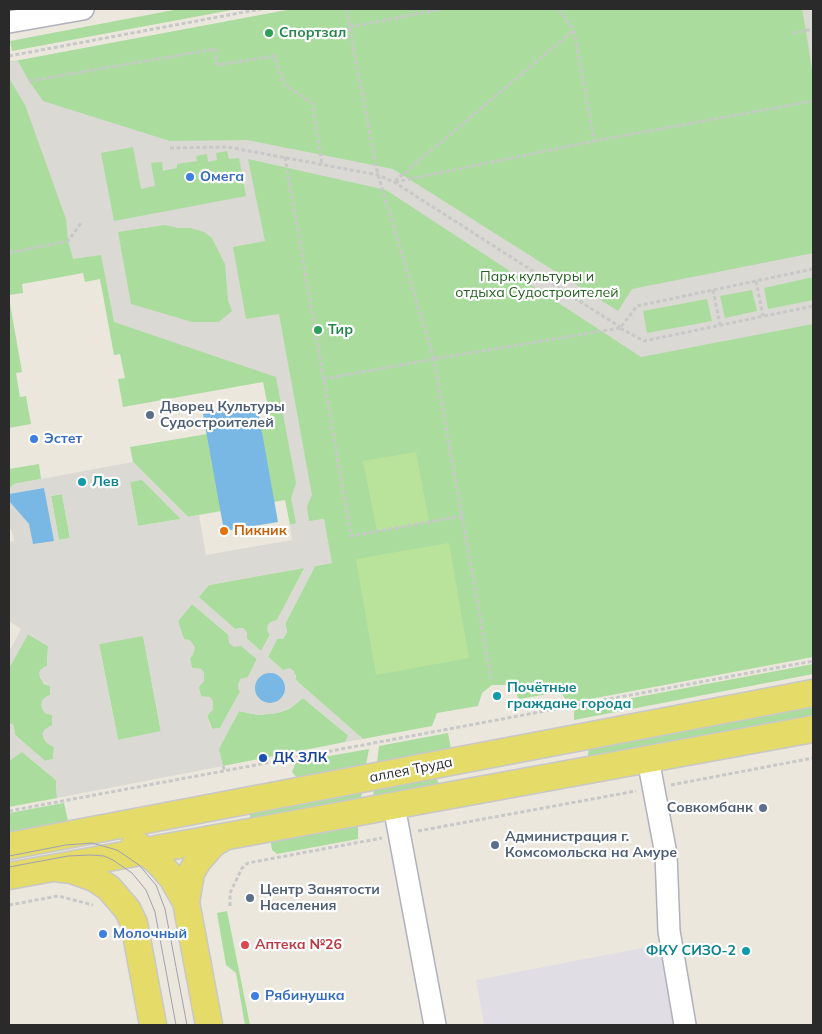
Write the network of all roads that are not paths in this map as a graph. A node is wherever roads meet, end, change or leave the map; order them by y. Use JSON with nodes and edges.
{"nodes":[{"id":1,"x":83,"y":9,"type":"edge"},
{"id":2,"x":9,"y":22,"type":"edge"},
{"id":3,"x":813,"y":693,"type":"edge"},
{"id":4,"x":813,"y":729,"type":"edge"},
{"id":5,"x":508,"y":751,"type":"junction"},
{"id":6,"x":648,"y":759,"type":"junction"},
{"id":7,"x":515,"y":783,"type":"junction"},
{"id":8,"x":394,"y":806,"type":"junction"},
{"id":9,"x":87,"y":831,"type":"junction"},
{"id":10,"x":224,"y":837,"type":"junction"},
{"id":11,"x":9,"y":846,"type":"edge"},
{"id":12,"x":145,"y":851,"type":"junction"},
{"id":13,"x":50,"y":868,"type":"junction"},
{"id":14,"x":9,"y":876,"type":"edge"},
{"id":15,"x":186,"y":902,"type":"junction"},
{"id":16,"x":153,"y":1025,"type":"edge"},
{"id":17,"x":209,"y":1025,"type":"edge"},
{"id":18,"x":435,"y":1025,"type":"edge"},
{"id":19,"x":685,"y":1025,"type":"edge"}],
"edges":[{"from":1,"to":2,"type":"street"},
{"from":3,"to":5,"type":"main road","name":"аллея Труда"},
{"from":4,"to":6,"type":"main road"},
{"from":5,"to":7,"type":"main road"},
{"from":5,"to":9,"type":"main road","name":"аллея Труда"},
{"from":6,"to":7,"type":"main road"},
{"from":6,"to":19,"type":"street"},
{"from":7,"to":8,"type":"main road"},
{"from":8,"to":10,"type":"main road"},
{"from":8,"to":18,"type":"street"},
{"from":9,"to":11,"type":"main road","name":"аллея Труда"},
{"from":9,"to":12,"type":"main road"},
{"from":10,"to":12,"type":"main road"},
{"from":10,"to":15,"type":"main road"},
{"from":12,"to":13,"type":"main road"},
{"from":12,"to":15,"type":"main road"},
{"from":13,"to":14,"type":"main road"},
{"from":13,"to":16,"type":"main road"},
{"from":15,"to":17,"type":"main road"}]}
